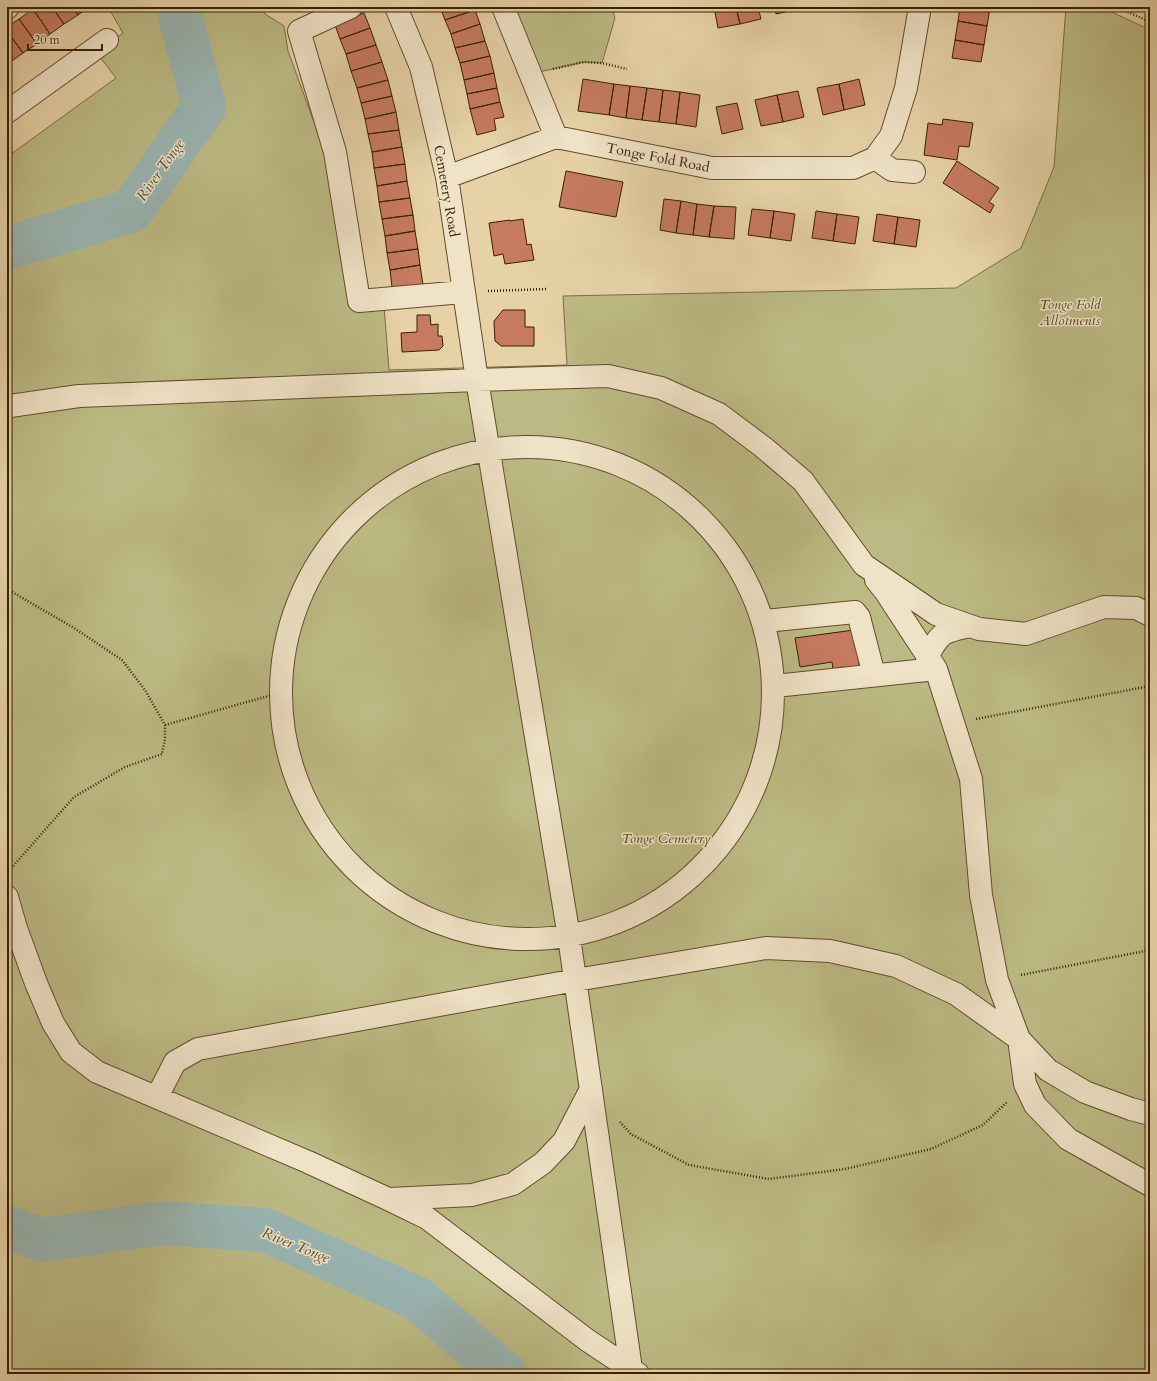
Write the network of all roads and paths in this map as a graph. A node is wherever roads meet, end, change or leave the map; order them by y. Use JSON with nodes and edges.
{"nodes":[{"id":1,"x":351,"y":7,"type":"edge"},
{"id":2,"x":396,"y":7,"type":"edge"},
{"id":3,"x":503,"y":7,"type":"edge"},
{"id":4,"x":920,"y":7,"type":"edge"},
{"id":5,"x":1117,"y":7,"type":"edge"},
{"id":6,"x":1150,"y":22,"type":"edge"},
{"id":7,"x":107,"y":40,"type":"dead end"},
{"id":8,"x":627,"y":69,"type":"dead end"},
{"id":9,"x":530,"y":76,"type":"junction"},
{"id":10,"x":7,"y":112,"type":"edge"},
{"id":11,"x":556,"y":137,"type":"junction"},
{"id":12,"x":875,"y":158,"type":"junction"},
{"id":13,"x":914,"y":172,"type":"dead end"},
{"id":14,"x":447,"y":177,"type":"junction"},
{"id":15,"x":547,"y":289,"type":"dead end"},
{"id":16,"x":463,"y":292,"type":"junction"},
{"id":17,"x":477,"y":380,"type":"junction"},
{"id":18,"x":7,"y":408,"type":"edge"},
{"id":19,"x":489,"y":448,"type":"junction"},
{"id":20,"x":864,"y":565,"type":"junction"},
{"id":21,"x":7,"y":589,"type":"edge"},
{"id":22,"x":1150,"y":615,"type":"edge"},
{"id":23,"x":765,"y":621,"type":"junction"},
{"id":24,"x":970,"y":626,"type":"junction"},
{"id":25,"x":932,"y":663,"type":"junction"},
{"id":26,"x":874,"y":676,"type":"junction"},
{"id":27,"x":776,"y":686,"type":"junction"},
{"id":28,"x":1150,"y":686,"type":"edge"},
{"id":29,"x":279,"y":693,"type":"junction"},
{"id":30,"x":950,"y":709,"type":"junction"},
{"id":31,"x":165,"y":725,"type":"junction"},
{"id":32,"x":7,"y":873,"type":"edge"},
{"id":33,"x":7,"y":896,"type":"edge"},
{"id":34,"x":569,"y":936,"type":"junction"},
{"id":35,"x":1150,"y":950,"type":"edge"},
{"id":36,"x":576,"y":980,"type":"junction"},
{"id":37,"x":997,"y":980,"type":"junction"},
{"id":38,"x":1019,"y":1039,"type":"junction"},
{"id":39,"x":1025,"y":1084,"type":"junction"},
{"id":40,"x":591,"y":1089,"type":"junction"},
{"id":41,"x":157,"y":1097,"type":"junction"},
{"id":42,"x":1150,"y":1114,"type":"edge"},
{"id":43,"x":616,"y":1117,"type":"dead end"},
{"id":44,"x":1150,"y":1185,"type":"edge"},
{"id":45,"x":388,"y":1199,"type":"junction"},
{"id":46,"x":635,"y":1372,"type":"edge"}],
"edges":[{"from":1,"to":16,"type":"street"},
{"from":2,"to":14,"type":"street","name":"Cemetery Road"},
{"from":3,"to":9,"type":"street"},
{"from":4,"to":12,"type":"street","name":"Tonge Fold Road"},
{"from":5,"to":6,"type":"path"},
{"from":7,"to":10,"type":"street"},
{"from":8,"to":9,"type":"path"},
{"from":9,"to":11,"type":"street"},
{"from":11,"to":12,"type":"street","name":"Tonge Fold Road"},
{"from":11,"to":14,"type":"street"},
{"from":12,"to":13,"type":"street"},
{"from":14,"to":16,"type":"street","name":"Cemetery Road"},
{"from":15,"to":16,"type":"path"},
{"from":16,"to":17,"type":"street","name":"Cemetery Road"},
{"from":17,"to":18,"type":"street"},
{"from":17,"to":19,"type":"street","name":"Cemetery Road"},
{"from":17,"to":20,"type":"street"},
{"from":19,"to":23,"type":"street"},
{"from":19,"to":29,"type":"street"},
{"from":19,"to":34,"type":"street","name":"Cemetery Road"},
{"from":20,"to":24,"type":"street"},
{"from":20,"to":25,"type":"street"},
{"from":21,"to":31,"type":"path"},
{"from":22,"to":24,"type":"street"},
{"from":23,"to":26,"type":"street"},
{"from":23,"to":27,"type":"street"},
{"from":24,"to":25,"type":"street"},
{"from":25,"to":26,"type":"street"},
{"from":25,"to":30,"type":"street"},
{"from":26,"to":27,"type":"street"},
{"from":27,"to":34,"type":"street"},
{"from":28,"to":30,"type":"path"},
{"from":29,"to":31,"type":"path"},
{"from":29,"to":34,"type":"street"},
{"from":30,"to":37,"type":"street"},
{"from":31,"to":32,"type":"path"},
{"from":33,"to":41,"type":"street"},
{"from":34,"to":36,"type":"street","name":"Cemetery Road"},
{"from":35,"to":37,"type":"path"},
{"from":36,"to":38,"type":"street"},
{"from":36,"to":40,"type":"street","name":"Cemetery Road"},
{"from":36,"to":41,"type":"street"},
{"from":37,"to":38,"type":"street"},
{"from":38,"to":39,"type":"street"},
{"from":38,"to":42,"type":"street"},
{"from":39,"to":43,"type":"path"},
{"from":39,"to":44,"type":"street"},
{"from":40,"to":45,"type":"street"},
{"from":40,"to":46,"type":"street","name":"Cemetery Road"},
{"from":41,"to":45,"type":"street"},
{"from":45,"to":46,"type":"street"}]}
